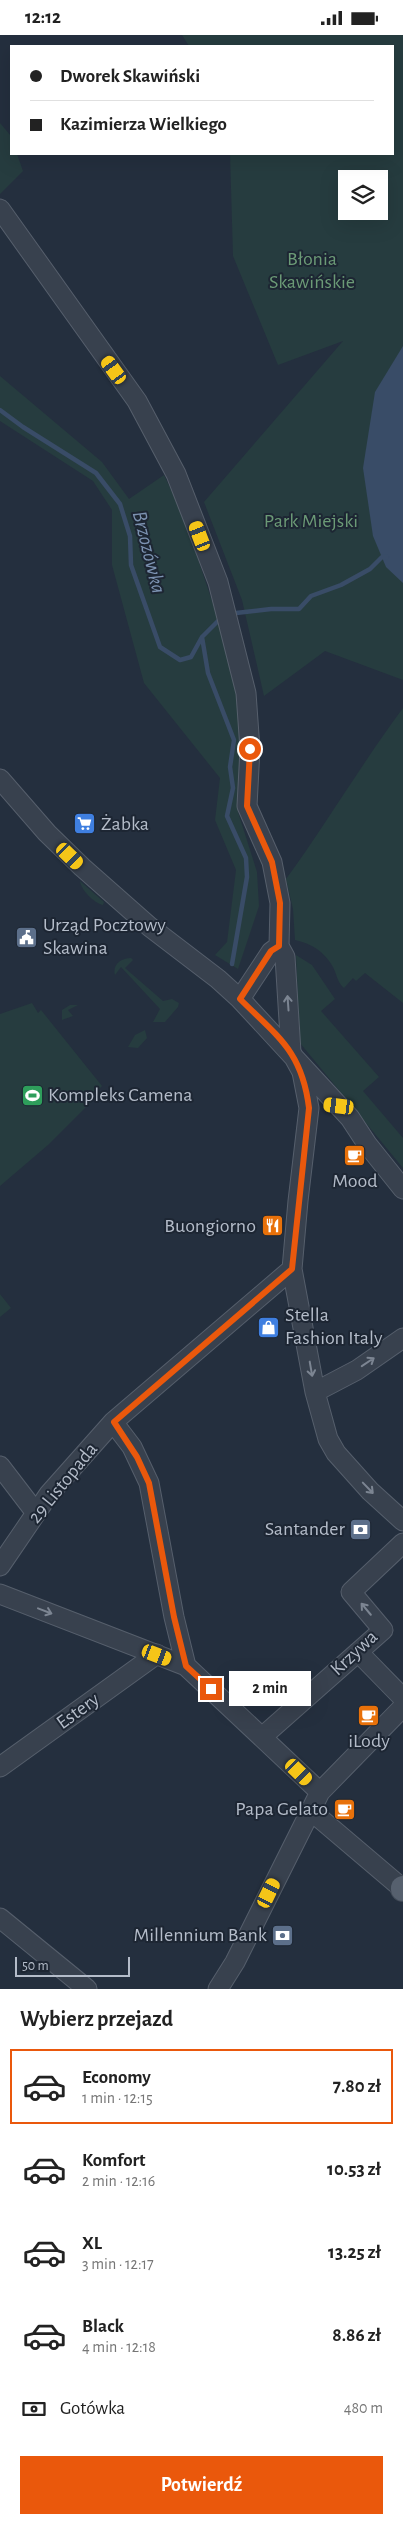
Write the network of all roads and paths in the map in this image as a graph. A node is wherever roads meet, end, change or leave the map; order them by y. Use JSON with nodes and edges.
{"nodes":[{"id":1,"x":0,"y":209,"type":"edge"},
{"id":2,"x":0,"y":779,"type":"edge"},
{"id":3,"x":279,"y":946,"type":"junction"},
{"id":4,"x":240,"y":999,"type":"junction"},
{"id":5,"x":291,"y":1052,"type":"junction"},
{"id":6,"x":339,"y":1106,"type":"junction"},
{"id":7,"x":309,"y":1108,"type":"junction"},
{"id":8,"x":403,"y":1189,"type":"edge"},
{"id":9,"x":292,"y":1269,"type":"junction"},
{"id":10,"x":403,"y":1338,"type":"edge"},
{"id":11,"x":323,"y":1388,"type":"junction"},
{"id":12,"x":114,"y":1422,"type":"junction"},
{"id":13,"x":0,"y":1466,"type":"edge"},
{"id":14,"x":36,"y":1513,"type":"junction"},
{"id":15,"x":403,"y":1521,"type":"edge"},
{"id":16,"x":403,"y":1543,"type":"edge"},
{"id":17,"x":0,"y":1566,"type":"edge"},
{"id":18,"x":0,"y":1594,"type":"edge"},
{"id":19,"x":358,"y":1651,"type":"junction"},
{"id":20,"x":157,"y":1655,"type":"junction"},
{"id":21,"x":186,"y":1666,"type":"junction"},
{"id":22,"x":403,"y":1698,"type":"edge"},
{"id":23,"x":403,"y":1707,"type":"edge"},
{"id":24,"x":262,"y":1737,"type":"junction"},
{"id":25,"x":0,"y":1767,"type":"edge"},
{"id":26,"x":320,"y":1792,"type":"junction"},
{"id":27,"x":310,"y":1810,"type":"junction"},
{"id":28,"x":403,"y":1889,"type":"edge"},
{"id":29,"x":0,"y":1918,"type":"edge"},
{"id":30,"x":87,"y":1989,"type":"edge"},
{"id":31,"x":218,"y":1989,"type":"edge"}],
"edges":[{"from":1,"to":3,"type":"street"},
{"from":2,"to":4,"type":"street"},
{"from":3,"to":4,"type":"street"},
{"from":5,"to":3,"type":"street","one_way":true},
{"from":4,"to":5,"type":"street"},
{"from":5,"to":6,"type":"street"},
{"from":5,"to":7,"type":"street"},
{"from":6,"to":7,"type":"street"},
{"from":6,"to":8,"type":"street"},
{"from":7,"to":9,"type":"street"},
{"from":9,"to":11,"type":"street","one_way":true},
{"from":9,"to":12,"type":"street","name":"29 Listopada"},
{"from":11,"to":10,"type":"street","one_way":true},
{"from":11,"to":15,"type":"street","one_way":true},
{"from":12,"to":14,"type":"street","name":"29 Listopada"},
{"from":12,"to":21,"type":"street"},
{"from":13,"to":14,"type":"street"},
{"from":14,"to":17,"type":"street","name":"29 Listopada"},
{"from":19,"to":16,"type":"street","name":"Krzywa","one_way":true},
{"from":18,"to":20,"type":"street","one_way":true},
{"from":19,"to":22,"type":"street"},
{"from":19,"to":24,"type":"street","name":"Krzywa"},
{"from":20,"to":21,"type":"street"},
{"from":20,"to":25,"type":"street","name":"Estery"},
{"from":21,"to":24,"type":"street"},
{"from":23,"to":26,"type":"street"},
{"from":24,"to":26,"type":"street"},
{"from":26,"to":27,"type":"street"},
{"from":27,"to":28,"type":"street"},
{"from":27,"to":31,"type":"street"},
{"from":29,"to":30,"type":"street"}]}
